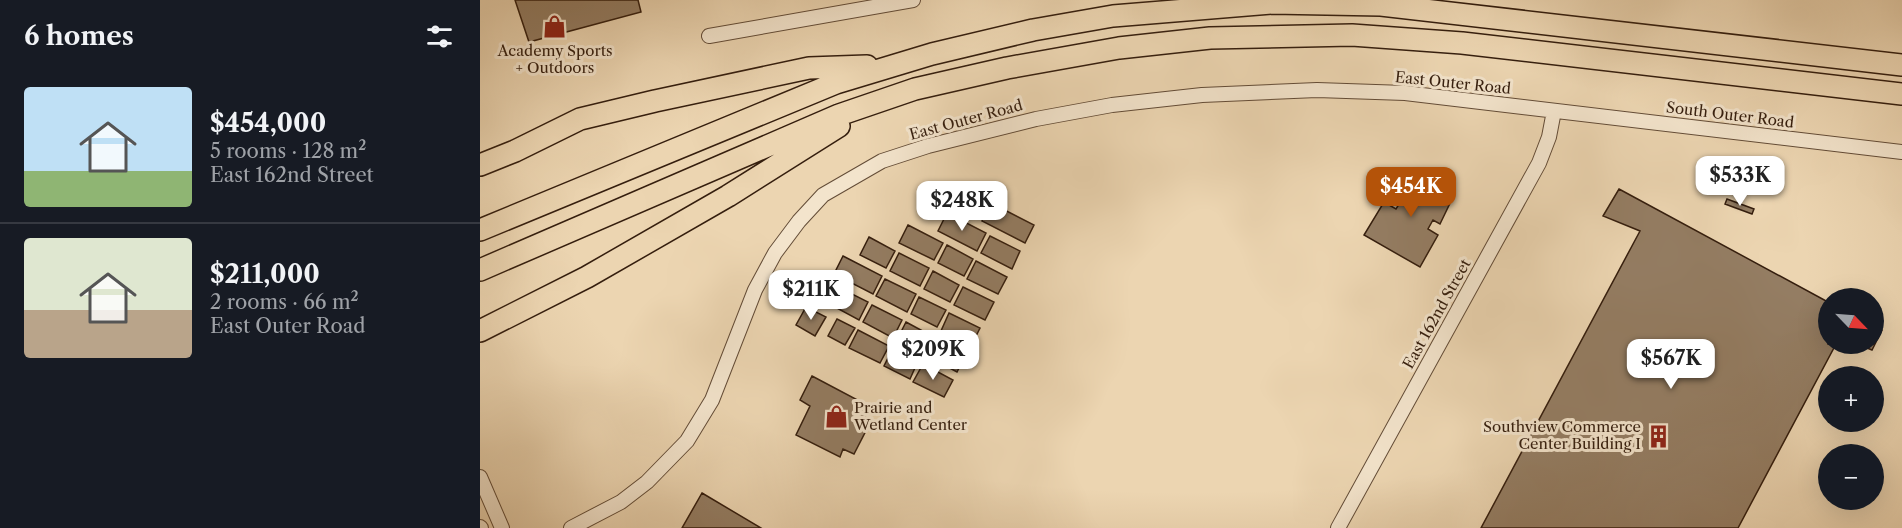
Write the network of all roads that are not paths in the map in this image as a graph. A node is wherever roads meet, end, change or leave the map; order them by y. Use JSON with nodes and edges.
{"nodes":[{"id":1,"x":913,"y":0,"type":"edge"},
{"id":2,"x":709,"y":36,"type":"dead end"},
{"id":3,"x":898,"y":64,"type":"junction"},
{"id":4,"x":1902,"y":65,"type":"edge"},
{"id":5,"x":1902,"y":94,"type":"edge"},
{"id":6,"x":878,"y":102,"type":"junction"},
{"id":7,"x":1554,"y":111,"type":"junction"},
{"id":8,"x":1902,"y":152,"type":"edge"},
{"id":9,"x":480,"y":165,"type":"edge"},
{"id":10,"x":480,"y":230,"type":"edge"},
{"id":11,"x":480,"y":270,"type":"edge"},
{"id":12,"x":480,"y":331,"type":"edge"},
{"id":13,"x":480,"y":477,"type":"edge"},
{"id":14,"x":502,"y":528,"type":"edge"},
{"id":15,"x":571,"y":528,"type":"edge"},
{"id":16,"x":1338,"y":528,"type":"edge"}],
"edges":[{"from":1,"to":2,"type":"street"},
{"from":3,"to":4,"type":"highway"},
{"from":3,"to":9,"type":"highway"},
{"from":3,"to":10,"type":"highway"},
{"from":5,"to":6,"type":"highway"},
{"from":6,"to":11,"type":"highway"},
{"from":6,"to":12,"type":"highway"},
{"from":7,"to":8,"type":"street","name":"South Outer Road"},
{"from":7,"to":15,"type":"street","name":"East Outer Road"},
{"from":7,"to":16,"type":"street","name":"East 162nd Street"},
{"from":13,"to":14,"type":"street"}]}
